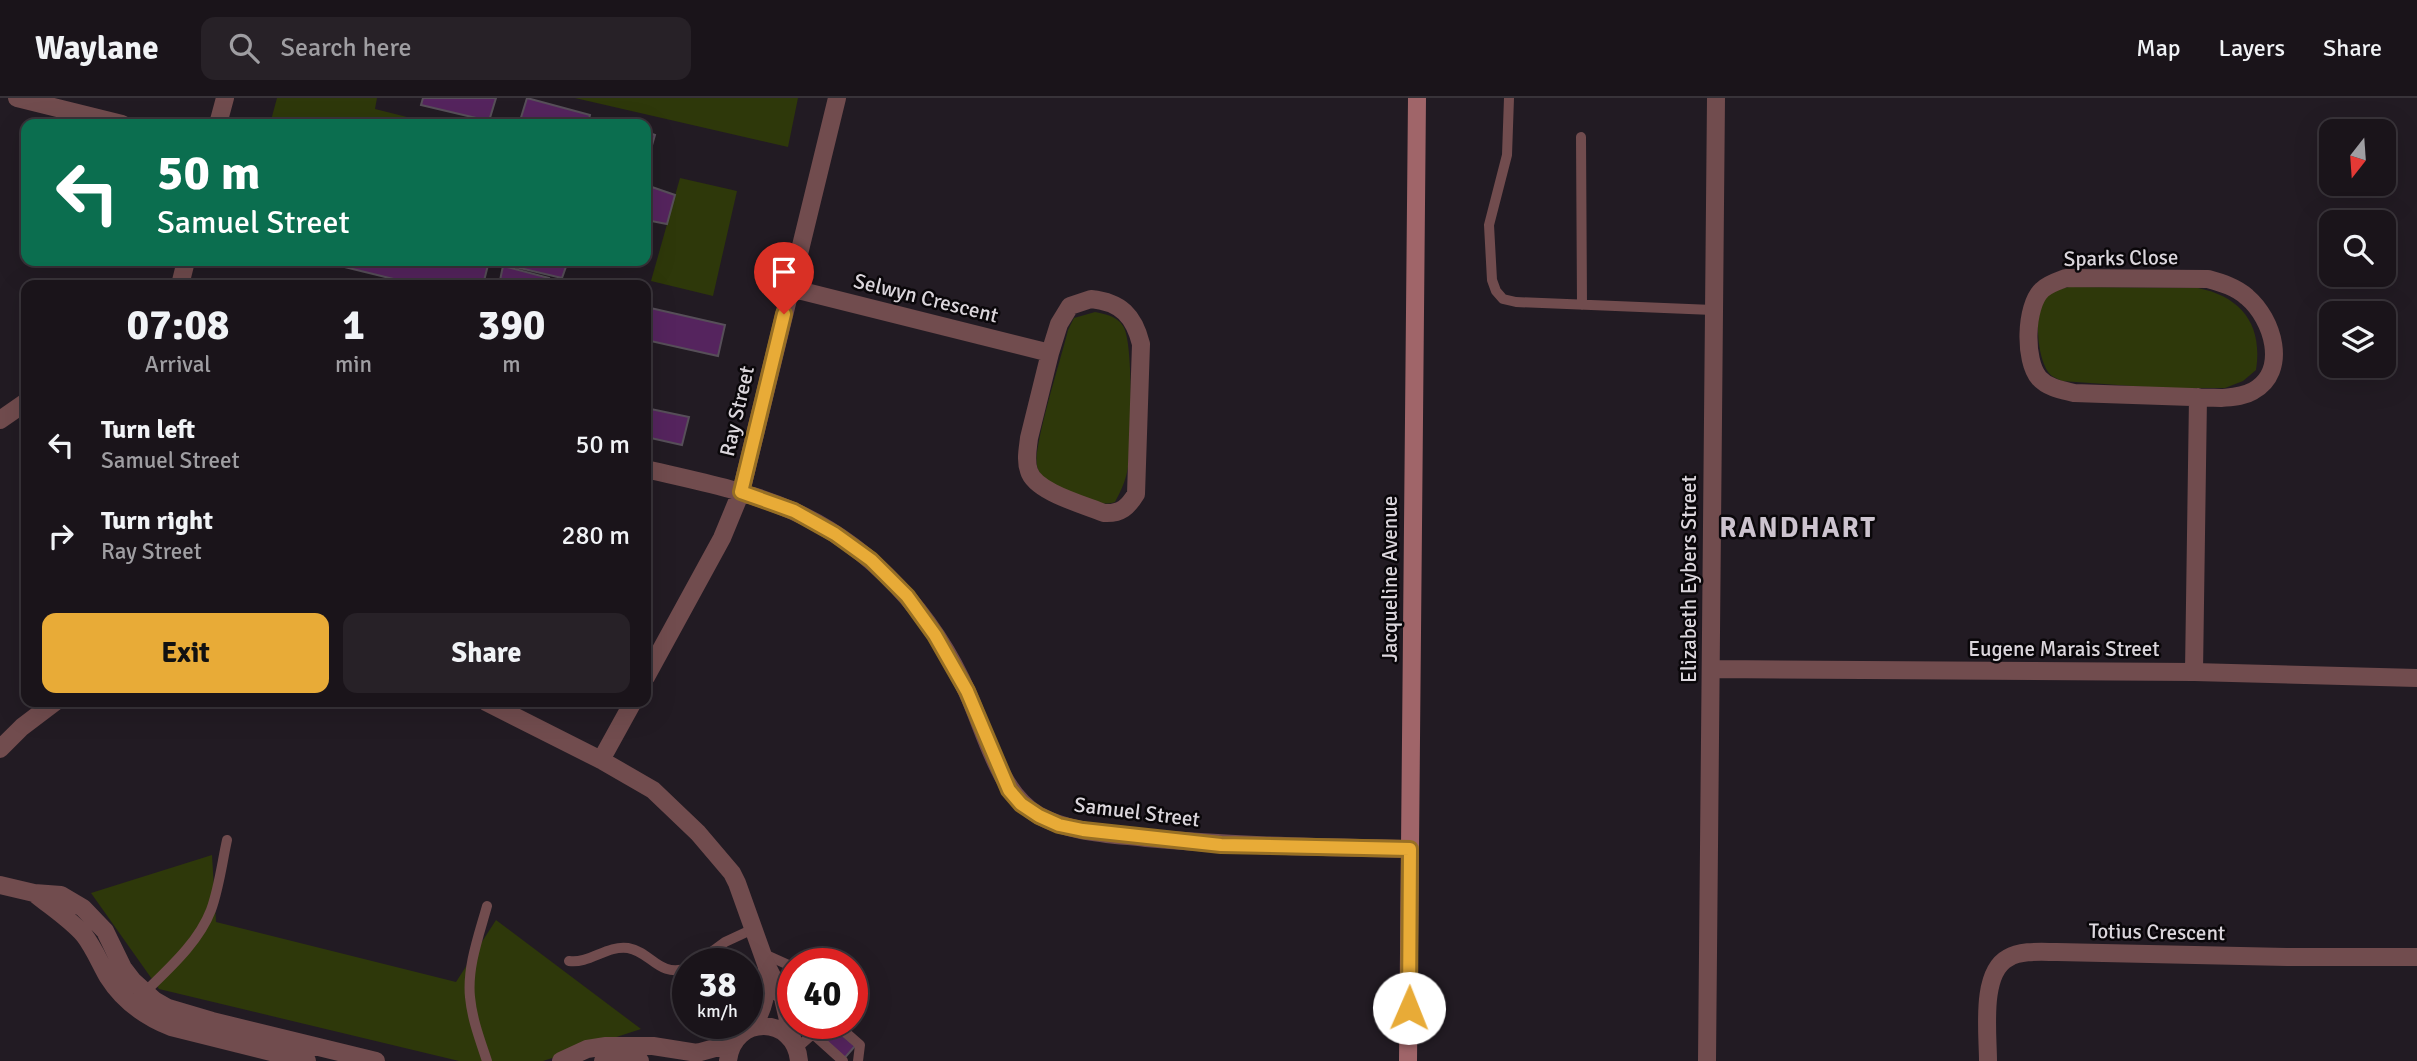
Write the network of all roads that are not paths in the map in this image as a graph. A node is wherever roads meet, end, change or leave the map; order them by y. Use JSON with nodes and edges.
{"nodes":[{"id":1,"x":17,"y":98,"type":"edge"},
{"id":2,"x":225,"y":98,"type":"edge"},
{"id":3,"x":838,"y":98,"type":"edge"},
{"id":4,"x":1417,"y":98,"type":"edge"},
{"id":5,"x":1509,"y":98,"type":"edge"},
{"id":6,"x":1716,"y":98,"type":"edge"},
{"id":7,"x":102,"y":119,"type":"edge"},
{"id":8,"x":219,"y":119,"type":"edge"},
{"id":9,"x":1581,"y":137,"type":"dead end"},
{"id":10,"x":790,"y":288,"type":"junction"},
{"id":11,"x":1582,"y":305,"type":"junction"},
{"id":12,"x":1713,"y":310,"type":"junction"},
{"id":13,"x":1050,"y":353,"type":"junction"},
{"id":14,"x":2197,"y":397,"type":"junction"},
{"id":15,"x":21,"y":405,"type":"edge"},
{"id":16,"x":0,"y":420,"type":"edge"},
{"id":17,"x":651,"y":470,"type":"edge"},
{"id":18,"x":741,"y":492,"type":"junction"},
{"id":19,"x":651,"y":668,"type":"edge"},
{"id":20,"x":1711,"y":669,"type":"junction"},
{"id":21,"x":2194,"y":673,"type":"junction"},
{"id":22,"x":2417,"y":677,"type":"edge"},
{"id":23,"x":48,"y":707,"type":"edge"},
{"id":24,"x":496,"y":707,"type":"edge"},
{"id":25,"x":630,"y":707,"type":"edge"},
{"id":26,"x":0,"y":749,"type":"edge"},
{"id":27,"x":601,"y":760,"type":"junction"},
{"id":28,"x":227,"y":840,"type":"dead end"},
{"id":29,"x":1410,"y":849,"type":"junction"},
{"id":30,"x":0,"y":885,"type":"edge"},
{"id":31,"x":487,"y":906,"type":"dead end"},
{"id":32,"x":753,"y":929,"type":"junction"},
{"id":33,"x":726,"y":948,"type":"edge"},
{"id":34,"x":2417,"y":957,"type":"edge"},
{"id":35,"x":569,"y":961,"type":"dead end"},
{"id":36,"x":765,"y":965,"type":"junction"},
{"id":37,"x":777,"y":966,"type":"edge"},
{"id":38,"x":672,"y":970,"type":"edge"},
{"id":39,"x":763,"y":996,"type":"edge"},
{"id":40,"x":139,"y":998,"type":"junction"},
{"id":41,"x":763,"y":1026,"type":"edge"},
{"id":42,"x":736,"y":1039,"type":"edge"},
{"id":43,"x":822,"y":1039,"type":"edge"},
{"id":44,"x":853,"y":1039,"type":"edge"},
{"id":45,"x":733,"y":1043,"type":"junction"},
{"id":46,"x":798,"y":1054,"type":"edge"},
{"id":47,"x":344,"y":1057,"type":"edge"},
{"id":48,"x":307,"y":1061,"type":"edge"},
{"id":49,"x":376,"y":1061,"type":"edge"},
{"id":50,"x":487,"y":1061,"type":"edge"},
{"id":51,"x":561,"y":1061,"type":"edge"},
{"id":52,"x":603,"y":1061,"type":"edge"},
{"id":53,"x":640,"y":1061,"type":"edge"},
{"id":54,"x":727,"y":1061,"type":"edge"},
{"id":55,"x":843,"y":1061,"type":"edge"},
{"id":56,"x":858,"y":1061,"type":"edge"},
{"id":57,"x":1408,"y":1061,"type":"edge"},
{"id":58,"x":1707,"y":1061,"type":"edge"},
{"id":59,"x":1988,"y":1061,"type":"edge"}],
"edges":[{"from":1,"to":7,"type":"street"},
{"from":2,"to":8,"type":"street"},
{"from":3,"to":10,"type":"street","name":"Ray Street"},
{"from":4,"to":29,"type":"street","name":"Jacqueline Avenue"},
{"from":5,"to":11,"type":"lane"},
{"from":6,"to":12,"type":"street","name":"Elizabeth Eybers Street"},
{"from":9,"to":11,"type":"lane"},
{"from":10,"to":13,"type":"street","name":"Selwyn Crescent"},
{"from":10,"to":18,"type":"street","name":"Ray Street"},
{"from":11,"to":12,"type":"lane"},
{"from":12,"to":20,"type":"street","name":"Elizabeth Eybers Street"},
{"from":13,"to":13,"type":"street"},
{"from":14,"to":14,"type":"street","name":"Sparks Close"},
{"from":14,"to":21,"type":"street"},
{"from":15,"to":16,"type":"street"},
{"from":17,"to":18,"type":"street","name":"Samuel Street"},
{"from":18,"to":19,"type":"street","name":"Ray Street"},
{"from":18,"to":29,"type":"street","name":"Samuel Street"},
{"from":20,"to":21,"type":"street","name":"Eugene Marais Street"},
{"from":20,"to":58,"type":"street","name":"Elizabeth Eybers Street"},
{"from":21,"to":22,"type":"street","name":"Eugene Marais Street"},
{"from":23,"to":26,"type":"street"},
{"from":24,"to":27,"type":"street"},
{"from":25,"to":27,"type":"street"},
{"from":27,"to":32,"type":"street"},
{"from":28,"to":40,"type":"lane"},
{"from":29,"to":57,"type":"street","name":"Jacqueline Avenue"},
{"from":30,"to":40,"type":"street"},
{"from":31,"to":50,"type":"lane"},
{"from":32,"to":33,"type":"lane"},
{"from":32,"to":36,"type":"street"},
{"from":34,"to":59,"type":"street","name":"Totius Crescent"},
{"from":35,"to":38,"type":"lane"},
{"from":36,"to":37,"type":"lane"},
{"from":36,"to":39,"type":"street"},
{"from":36,"to":46,"type":"street"},
{"from":40,"to":47,"type":"street"},
{"from":40,"to":48,"type":"street"},
{"from":41,"to":46,"type":"street"},
{"from":42,"to":45,"type":"street"},
{"from":43,"to":55,"type":"lane"},
{"from":44,"to":56,"type":"lane"},
{"from":45,"to":51,"type":"street"},
{"from":45,"to":54,"type":"street"},
{"from":47,"to":49,"type":"street"},
{"from":52,"to":53,"type":"street"}]}
